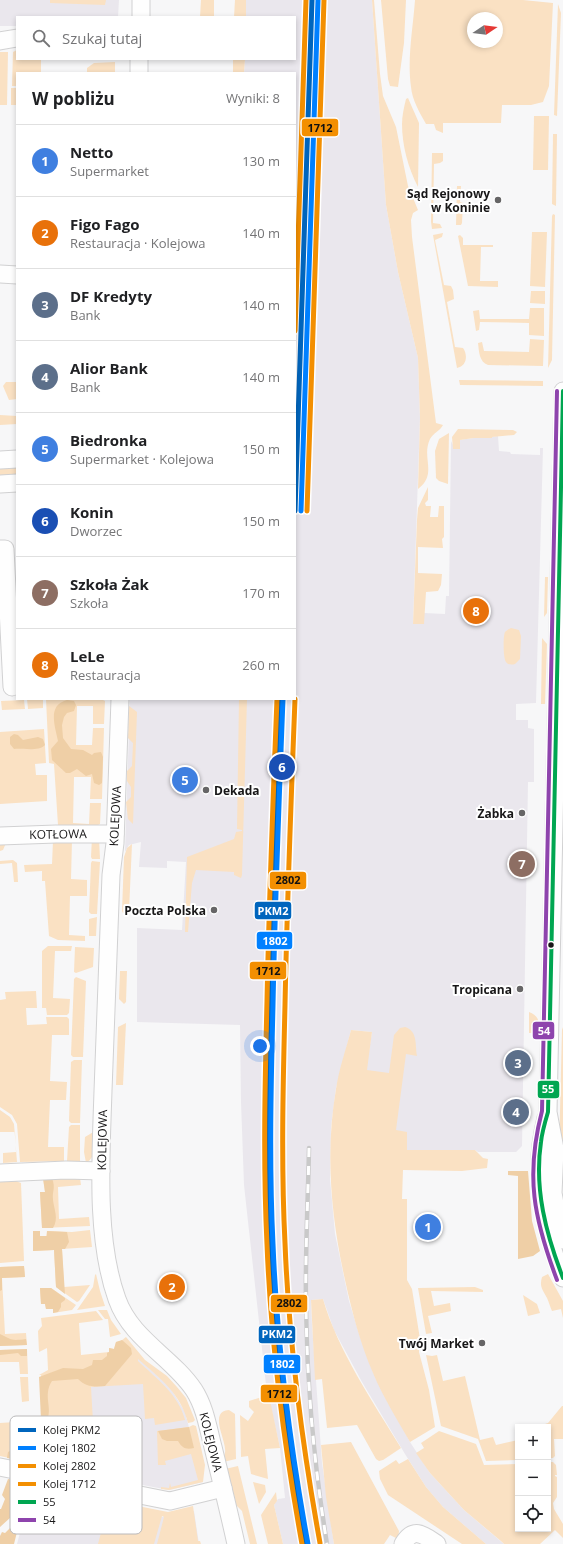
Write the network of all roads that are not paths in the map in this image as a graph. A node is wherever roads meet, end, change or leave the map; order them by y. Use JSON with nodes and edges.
{"nodes":[{"id":1,"x":141,"y":0,"type":"edge"},
{"id":2,"x":141,"y":16,"type":"edge"},
{"id":3,"x":16,"y":38,"type":"edge"},
{"id":4,"x":0,"y":41,"type":"edge"},
{"id":5,"x":139,"y":60,"type":"edge"},
{"id":6,"x":139,"y":72,"type":"edge"},
{"id":7,"x":0,"y":274,"type":"edge"},
{"id":8,"x":16,"y":275,"type":"edge"},
{"id":9,"x":563,"y":392,"type":"edge"},
{"id":10,"x":16,"y":459,"type":"edge"},
{"id":11,"x":0,"y":460,"type":"edge"},
{"id":12,"x":16,"y":483,"type":"edge"},
{"id":13,"x":0,"y":484,"type":"edge"},
{"id":14,"x":0,"y":549,"type":"edge"},
{"id":15,"x":561,"y":630,"type":"edge"},
{"id":16,"x":10,"y":687,"type":"edge"},
{"id":17,"x":120,"y":700,"type":"edge"},
{"id":18,"x":115,"y":834,"type":"junction"},
{"id":19,"x":0,"y":836,"type":"edge"},
{"id":20,"x":557,"y":1013,"type":"edge"},
{"id":21,"x":548,"y":1112,"type":"junction"},
{"id":22,"x":101,"y":1171,"type":"junction"},
{"id":23,"x":0,"y":1173,"type":"edge"},
{"id":24,"x":563,"y":1240,"type":"edge"},
{"id":25,"x":563,"y":1278,"type":"edge"},
{"id":26,"x":0,"y":1467,"type":"edge"},
{"id":27,"x":10,"y":1469,"type":"edge"},
{"id":28,"x":223,"y":1488,"type":"junction"},
{"id":29,"x":142,"y":1495,"type":"edge"},
{"id":30,"x":236,"y":1544,"type":"edge"},
{"id":31,"x":403,"y":1544,"type":"edge"},
{"id":32,"x":437,"y":1544,"type":"edge"}],
"edges":[{"from":1,"to":2,"type":"street"},
{"from":3,"to":4,"type":"street"},
{"from":5,"to":6,"type":"street"},
{"from":7,"to":8,"type":"street"},
{"from":9,"to":15,"type":"street"},
{"from":10,"to":11,"type":"street"},
{"from":12,"to":13,"type":"street"},
{"from":14,"to":16,"type":"street"},
{"from":15,"to":20,"type":"street"},
{"from":17,"to":18,"type":"street","name":"KOLEJOWA"},
{"from":18,"to":19,"type":"street","name":"KOTŁOWA"},
{"from":18,"to":22,"type":"street","name":"KOLEJOWA"},
{"from":20,"to":21,"type":"street"},
{"from":21,"to":24,"type":"street"},
{"from":21,"to":25,"type":"street"},
{"from":22,"to":23,"type":"street"},
{"from":22,"to":28,"type":"street","name":"KOLEJOWA"},
{"from":26,"to":27,"type":"street"},
{"from":28,"to":29,"type":"street"},
{"from":28,"to":30,"type":"street","name":"KOLEJOWA"},
{"from":31,"to":32,"type":"street"}]}
